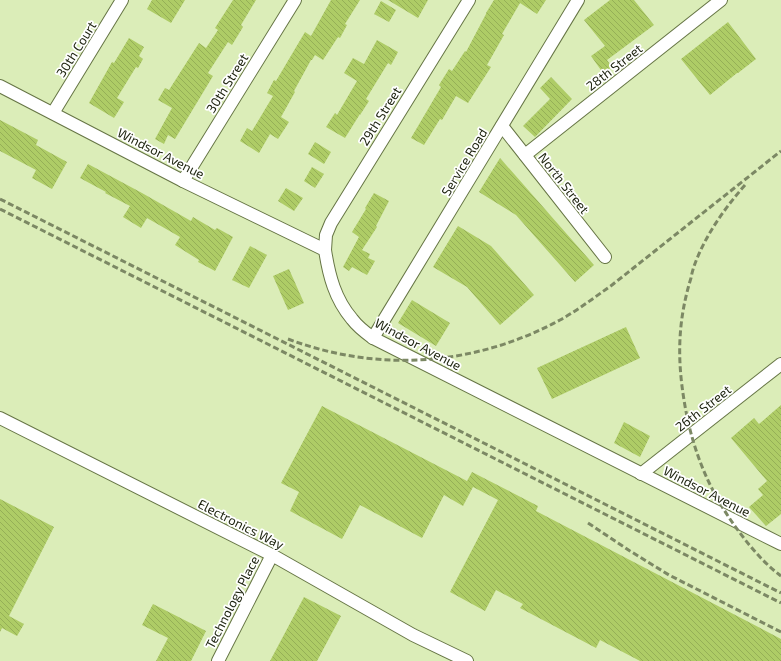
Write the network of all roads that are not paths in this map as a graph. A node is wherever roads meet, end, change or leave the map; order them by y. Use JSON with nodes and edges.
{"nodes":[{"id":1,"x":122,"y":0,"type":"edge"},
{"id":2,"x":295,"y":0,"type":"edge"},
{"id":3,"x":469,"y":0,"type":"edge"},
{"id":4,"x":578,"y":0,"type":"edge"},
{"id":5,"x":721,"y":0,"type":"edge"},
{"id":6,"x":0,"y":86,"type":"edge"},
{"id":7,"x":53,"y":113,"type":"junction"},
{"id":8,"x":502,"y":126,"type":"junction"},
{"id":9,"x":525,"y":155,"type":"junction"},
{"id":10,"x":183,"y":180,"type":"junction"},
{"id":11,"x":325,"y":250,"type":"junction"},
{"id":12,"x":605,"y":257,"type":"dead end"},
{"id":13,"x":373,"y":338,"type":"junction"},
{"id":14,"x":781,"y":364,"type":"edge"},
{"id":15,"x":0,"y":418,"type":"edge"},
{"id":16,"x":642,"y":474,"type":"junction"},
{"id":17,"x":781,"y":544,"type":"edge"},
{"id":18,"x":272,"y":555,"type":"junction"},
{"id":19,"x":218,"y":661,"type":"edge"},
{"id":20,"x":467,"y":661,"type":"edge"}],
"edges":[{"from":1,"to":7,"type":"street","name":"30th Court"},
{"from":2,"to":10,"type":"street","name":"30th Street"},
{"from":3,"to":11,"type":"street","name":"29th Street"},
{"from":4,"to":8,"type":"street","name":"Service Road"},
{"from":5,"to":9,"type":"street","name":"28th Street"},
{"from":6,"to":7,"type":"street","name":"Windsor Avenue"},
{"from":7,"to":10,"type":"street","name":"Windsor Avenue"},
{"from":8,"to":9,"type":"street","name":"North Street"},
{"from":8,"to":13,"type":"street","name":"Service Road"},
{"from":9,"to":12,"type":"street","name":"North Street"},
{"from":10,"to":11,"type":"street","name":"Windsor Avenue"},
{"from":11,"to":13,"type":"street","name":"Windsor Avenue"},
{"from":13,"to":16,"type":"street","name":"Windsor Avenue"},
{"from":14,"to":16,"type":"street","name":"26th Street"},
{"from":15,"to":18,"type":"street","name":"Electronics Way"},
{"from":16,"to":17,"type":"street","name":"Windsor Avenue"},
{"from":18,"to":19,"type":"street","name":"Technology Place"},
{"from":18,"to":20,"type":"street","name":"Electronics Way"}]}
